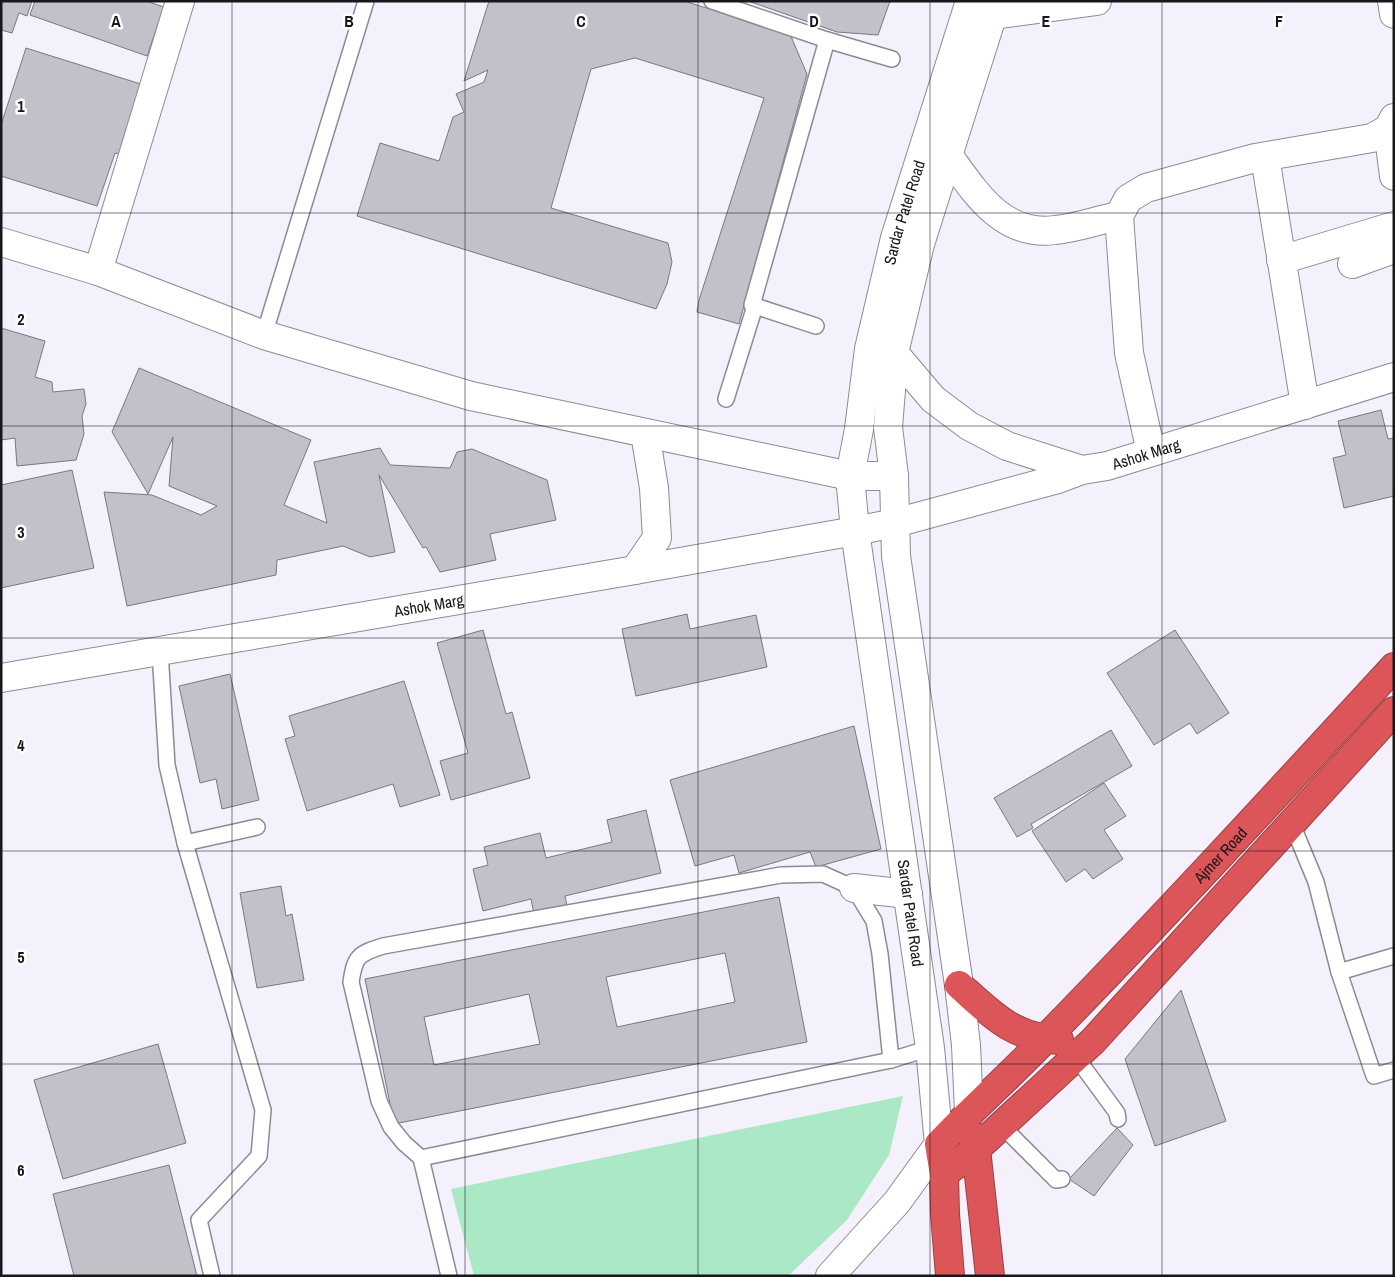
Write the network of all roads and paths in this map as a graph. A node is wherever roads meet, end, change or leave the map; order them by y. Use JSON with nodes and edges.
{"nodes":[{"id":1,"x":180,"y":1,"type":"edge"},
{"id":2,"x":366,"y":1,"type":"edge"},
{"id":3,"x":712,"y":1,"type":"edge"},
{"id":4,"x":1097,"y":1,"type":"edge"},
{"id":5,"x":1392,"y":1,"type":"edge"},
{"id":6,"x":987,"y":6,"type":"edge"},
{"id":7,"x":1394,"y":14,"type":"edge"},
{"id":8,"x":827,"y":40,"type":"junction"},
{"id":9,"x":892,"y":59,"type":"dead end"},
{"id":10,"x":1391,"y":124,"type":"edge"},
{"id":11,"x":948,"y":154,"type":"junction"},
{"id":12,"x":1265,"y":157,"type":"junction"},
{"id":13,"x":1394,"y":176,"type":"edge"},
{"id":14,"x":1119,"y":216,"type":"junction"},
{"id":15,"x":1394,"y":226,"type":"edge"},
{"id":16,"x":1,"y":242,"type":"edge"},
{"id":17,"x":1394,"y":249,"type":"edge"},
{"id":18,"x":1282,"y":260,"type":"junction"},
{"id":19,"x":1352,"y":264,"type":"dead end"},
{"id":20,"x":98,"y":271,"type":"junction"},
{"id":21,"x":755,"y":306,"type":"junction"},
{"id":22,"x":816,"y":326,"type":"dead end"},
{"id":23,"x":264,"y":335,"type":"junction"},
{"id":24,"x":894,"y":353,"type":"junction"},
{"id":25,"x":1394,"y":377,"type":"edge"},
{"id":26,"x":726,"y":398,"type":"dead end"},
{"id":27,"x":1305,"y":405,"type":"junction"},
{"id":28,"x":645,"y":433,"type":"junction"},
{"id":29,"x":1151,"y":452,"type":"junction"},
{"id":30,"x":1082,"y":470,"type":"junction"},
{"id":31,"x":850,"y":476,"type":"junction"},
{"id":32,"x":894,"y":476,"type":"junction"},
{"id":33,"x":895,"y":523,"type":"junction"},
{"id":34,"x":856,"y":541,"type":"junction"},
{"id":35,"x":635,"y":570,"type":"junction"},
{"id":36,"x":160,"y":651,"type":"junction"},
{"id":37,"x":1394,"y":668,"type":"edge"},
{"id":38,"x":1,"y":678,"type":"edge"},
{"id":39,"x":1394,"y":711,"type":"edge"},
{"id":40,"x":1292,"y":824,"type":"junction"},
{"id":41,"x":257,"y":827,"type":"dead end"},
{"id":42,"x":185,"y":843,"type":"junction"},
{"id":43,"x":854,"y":888,"type":"junction"},
{"id":44,"x":908,"y":894,"type":"junction"},
{"id":45,"x":1394,"y":956,"type":"edge"},
{"id":46,"x":1339,"y":972,"type":"junction"},
{"id":47,"x":959,"y":984,"type":"junction"},
{"id":48,"x":1045,"y":1040,"type":"junction"},
{"id":49,"x":930,"y":1048,"type":"junction"},
{"id":50,"x":1084,"y":1049,"type":"junction"},
{"id":51,"x":891,"y":1060,"type":"junction"},
{"id":52,"x":1394,"y":1070,"type":"edge"},
{"id":53,"x":969,"y":1112,"type":"junction"},
{"id":54,"x":1118,"y":1119,"type":"dead end"},
{"id":55,"x":1002,"y":1126,"type":"junction"},
{"id":56,"x":940,"y":1144,"type":"junction"},
{"id":57,"x":976,"y":1150,"type":"junction"},
{"id":58,"x":421,"y":1158,"type":"junction"},
{"id":59,"x":944,"y":1174,"type":"junction"},
{"id":60,"x":1062,"y":1180,"type":"dead end"},
{"id":61,"x":897,"y":1202,"type":"junction"},
{"id":62,"x":212,"y":1276,"type":"edge"},
{"id":63,"x":449,"y":1276,"type":"edge"},
{"id":64,"x":830,"y":1276,"type":"edge"},
{"id":65,"x":950,"y":1276,"type":"edge"},
{"id":66,"x":990,"y":1276,"type":"edge"}],
"edges":[{"from":1,"to":20,"type":"street"},
{"from":2,"to":23,"type":"lane"},
{"from":3,"to":8,"type":"lane"},
{"from":4,"to":6,"type":"street"},
{"from":5,"to":7,"type":"street"},
{"from":6,"to":11,"type":"street","name":"Sardar Patel Road"},
{"from":6,"to":31,"type":"street","name":"Sardar Patel Road"},
{"from":8,"to":9,"type":"lane"},
{"from":8,"to":21,"type":"lane"},
{"from":10,"to":12,"type":"street"},
{"from":10,"to":13,"type":"street"},
{"from":11,"to":14,"type":"street"},
{"from":11,"to":24,"type":"street","name":"Sardar Patel Road"},
{"from":12,"to":14,"type":"street"},
{"from":12,"to":18,"type":"street"},
{"from":14,"to":29,"type":"street"},
{"from":15,"to":18,"type":"street"},
{"from":16,"to":20,"type":"street"},
{"from":17,"to":19,"type":"street"},
{"from":18,"to":27,"type":"street"},
{"from":20,"to":23,"type":"street"},
{"from":21,"to":22,"type":"lane"},
{"from":21,"to":26,"type":"lane"},
{"from":23,"to":28,"type":"street"},
{"from":24,"to":30,"type":"street"},
{"from":24,"to":32,"type":"street","name":"Sardar Patel Road"},
{"from":25,"to":27,"type":"street","name":"Ashok Marg"},
{"from":27,"to":29,"type":"street","name":"Ashok Marg"},
{"from":28,"to":31,"type":"street"},
{"from":28,"to":35,"type":"street"},
{"from":29,"to":30,"type":"street","name":"Ashok Marg"},
{"from":30,"to":33,"type":"street","name":"Ashok Marg"},
{"from":31,"to":32,"type":"street"},
{"from":31,"to":34,"type":"street"},
{"from":32,"to":33,"type":"street"},
{"from":33,"to":34,"type":"street","name":"Ashok Marg"},
{"from":33,"to":47,"type":"street"},
{"from":34,"to":35,"type":"street","name":"Ashok Marg"},
{"from":34,"to":44,"type":"street","name":"Sardar Patel Road"},
{"from":35,"to":36,"type":"street","name":"Ashok Marg"},
{"from":36,"to":38,"type":"street","name":"Ashok Marg"},
{"from":36,"to":42,"type":"lane"},
{"from":37,"to":48,"type":"highway","name":"Ajmer Road"},
{"from":39,"to":40,"type":"highway","name":"Ajmer Road"},
{"from":40,"to":46,"type":"lane"},
{"from":40,"to":50,"type":"highway","name":"Ajmer Road"},
{"from":41,"to":42,"type":"lane"},
{"from":42,"to":62,"type":"lane"},
{"from":43,"to":44,"type":"street"},
{"from":43,"to":51,"type":"lane"},
{"from":43,"to":58,"type":"lane"},
{"from":44,"to":49,"type":"street","name":"Sardar Patel Road"},
{"from":45,"to":46,"type":"lane"},
{"from":46,"to":52,"type":"lane"},
{"from":47,"to":48,"type":"highway"},
{"from":47,"to":53,"type":"street"},
{"from":48,"to":50,"type":"highway"},
{"from":48,"to":53,"type":"highway","name":"Ajmer Road"},
{"from":49,"to":51,"type":"lane"},
{"from":49,"to":56,"type":"street","name":"Sardar Patel Road"},
{"from":50,"to":54,"type":"lane"},
{"from":50,"to":55,"type":"highway","name":"Ajmer Road"},
{"from":51,"to":58,"type":"lane"},
{"from":53,"to":56,"type":"highway","name":"Ajmer Road"},
{"from":53,"to":57,"type":"highway"},
{"from":55,"to":57,"type":"highway","name":"Ajmer Road"},
{"from":55,"to":60,"type":"lane"},
{"from":56,"to":59,"type":"highway","name":"Sardar Patel Road"},
{"from":56,"to":61,"type":"street"},
{"from":57,"to":59,"type":"highway","name":"Ajmer Road"},
{"from":57,"to":66,"type":"highway"},
{"from":58,"to":63,"type":"lane"},
{"from":59,"to":61,"type":"street"},
{"from":59,"to":65,"type":"highway","name":"Sardar Patel Road"},
{"from":61,"to":64,"type":"street"}]}
